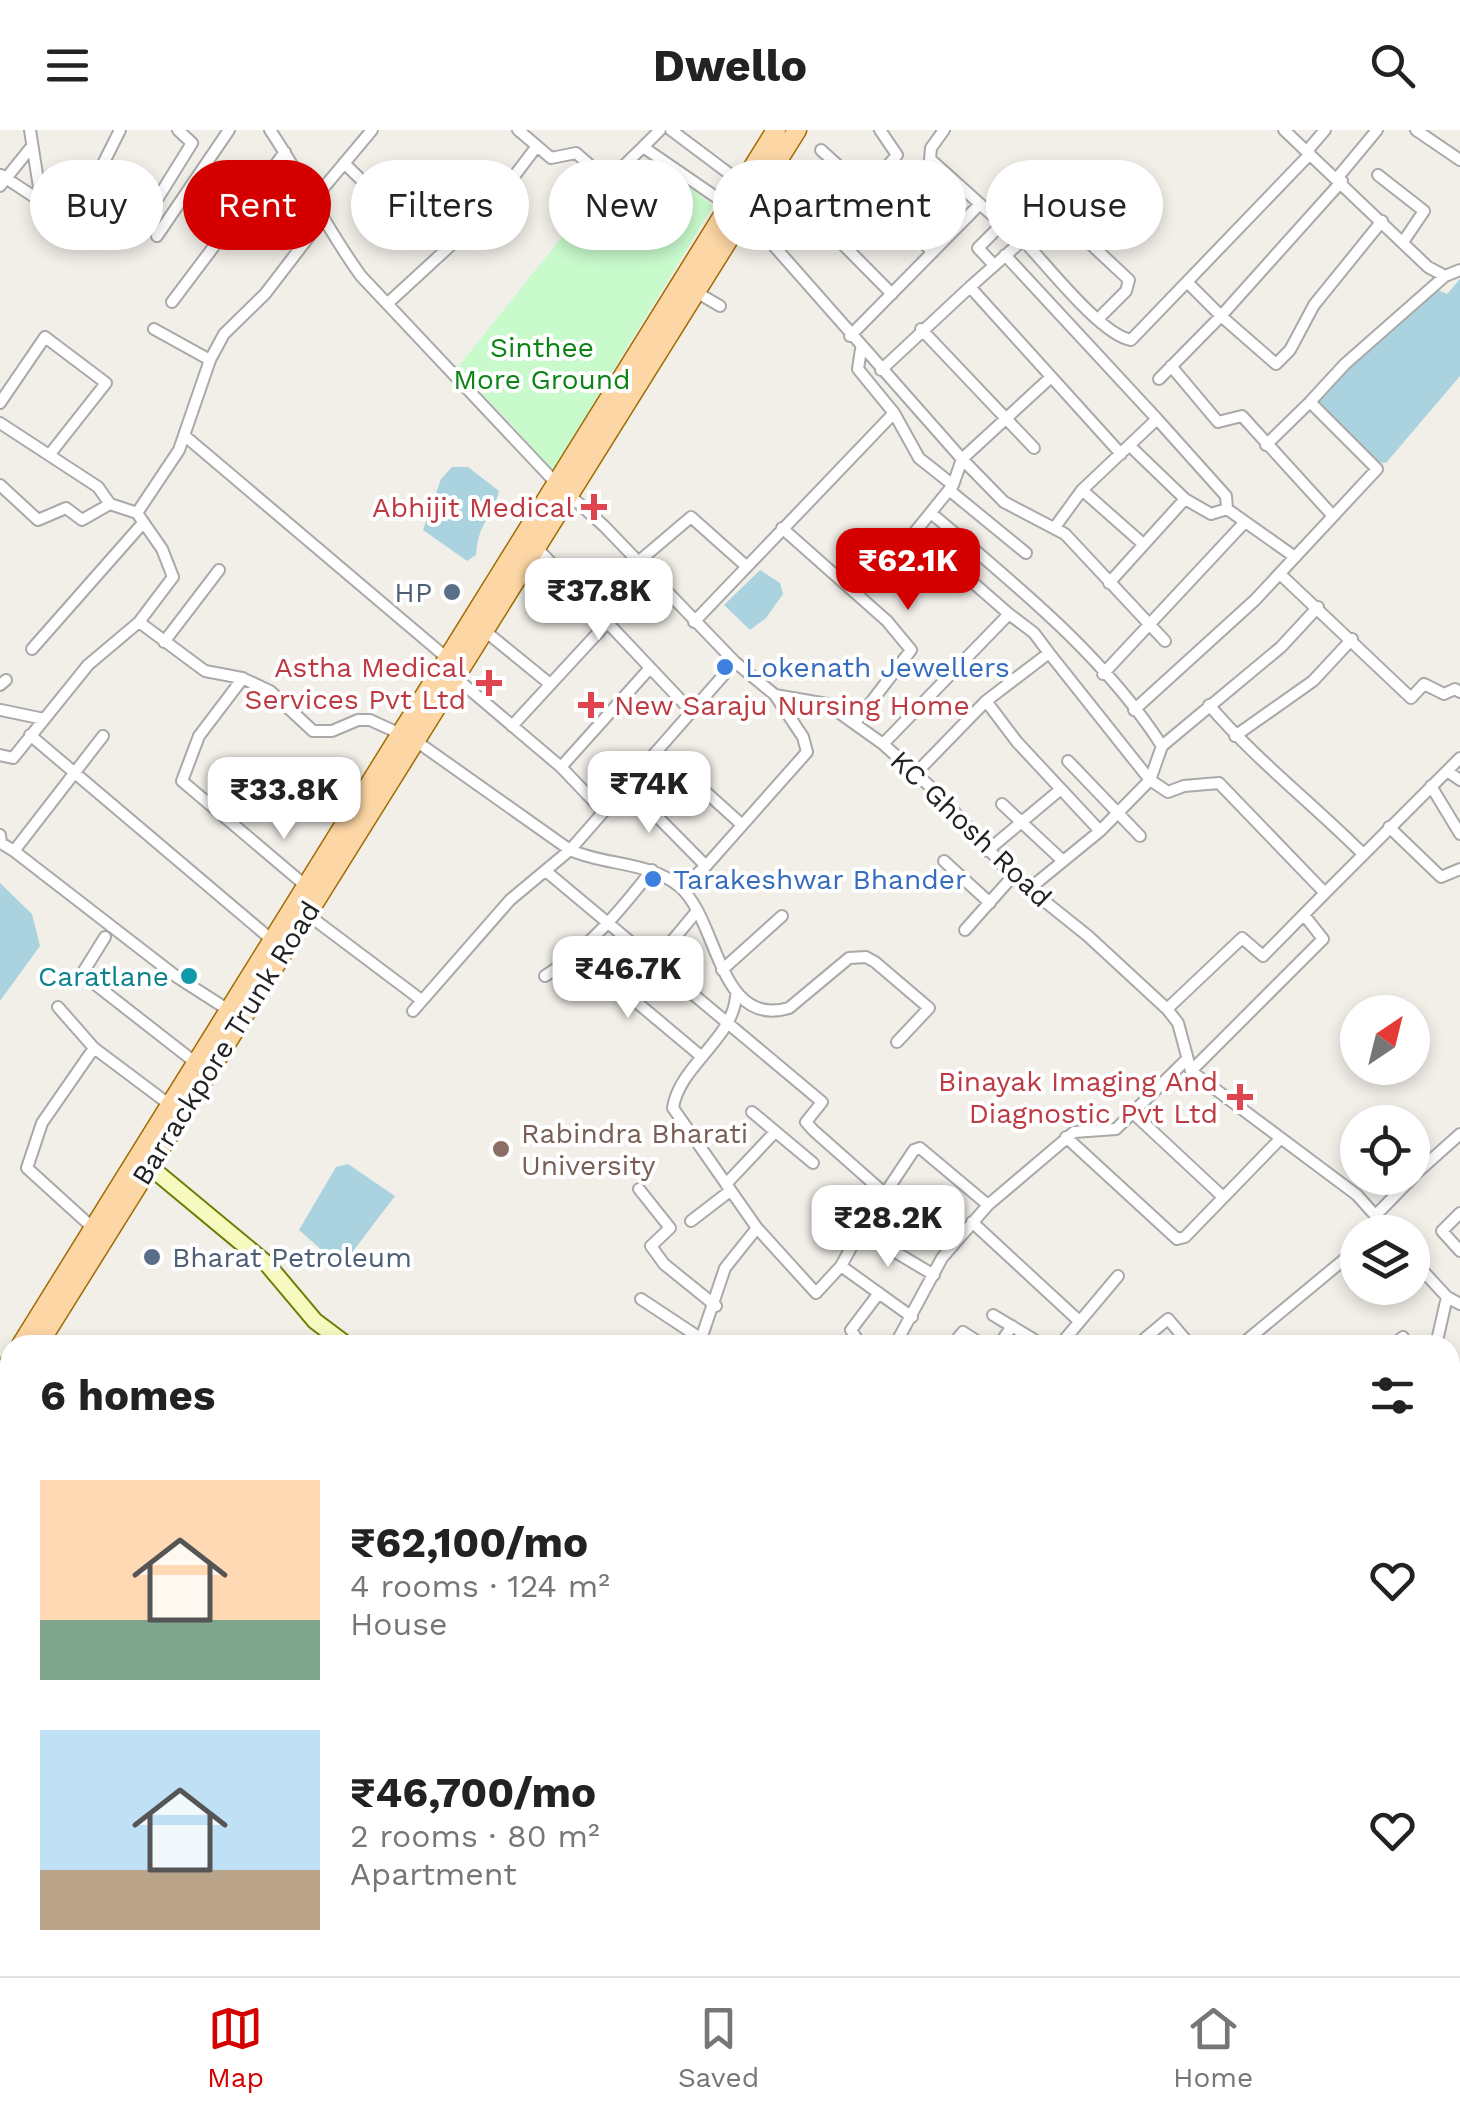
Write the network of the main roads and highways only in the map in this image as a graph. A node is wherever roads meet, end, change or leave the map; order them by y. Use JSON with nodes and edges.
{"nodes":[{"id":1,"x":776,"y":130,"type":"edge"},
{"id":2,"x":797,"y":130,"type":"edge"},
{"id":3,"x":758,"y":160,"type":"edge"},
{"id":4,"x":775,"y":160,"type":"edge"},
{"id":5,"x":713,"y":247,"type":"edge"},
{"id":6,"x":718,"y":250,"type":"edge"},
{"id":7,"x":408,"y":737,"type":"junction"},
{"id":8,"x":235,"y":1014,"type":"junction"},
{"id":9,"x":27,"y":1335,"type":"edge"},
{"id":10,"x":44,"y":1335,"type":"edge"}],
"edges":[{"from":1,"to":3,"type":"main road","name":"Barrackpore Trunk Road"},
{"from":2,"to":4,"type":"main road","name":"Barrackpore Trunk Road"},
{"from":5,"to":7,"type":"main road","name":"Barrackpore Trunk Road"},
{"from":6,"to":7,"type":"main road","name":"Barrackpore Trunk Road"},
{"from":7,"to":8,"type":"main road","name":"Barrackpore Trunk Road"},
{"from":7,"to":8,"type":"main road","name":"Barrackpore Trunk Road"},
{"from":8,"to":9,"type":"main road","name":"Barrackpore Trunk Road"},
{"from":8,"to":10,"type":"main road","name":"Barrackpore Trunk Road"}]}
